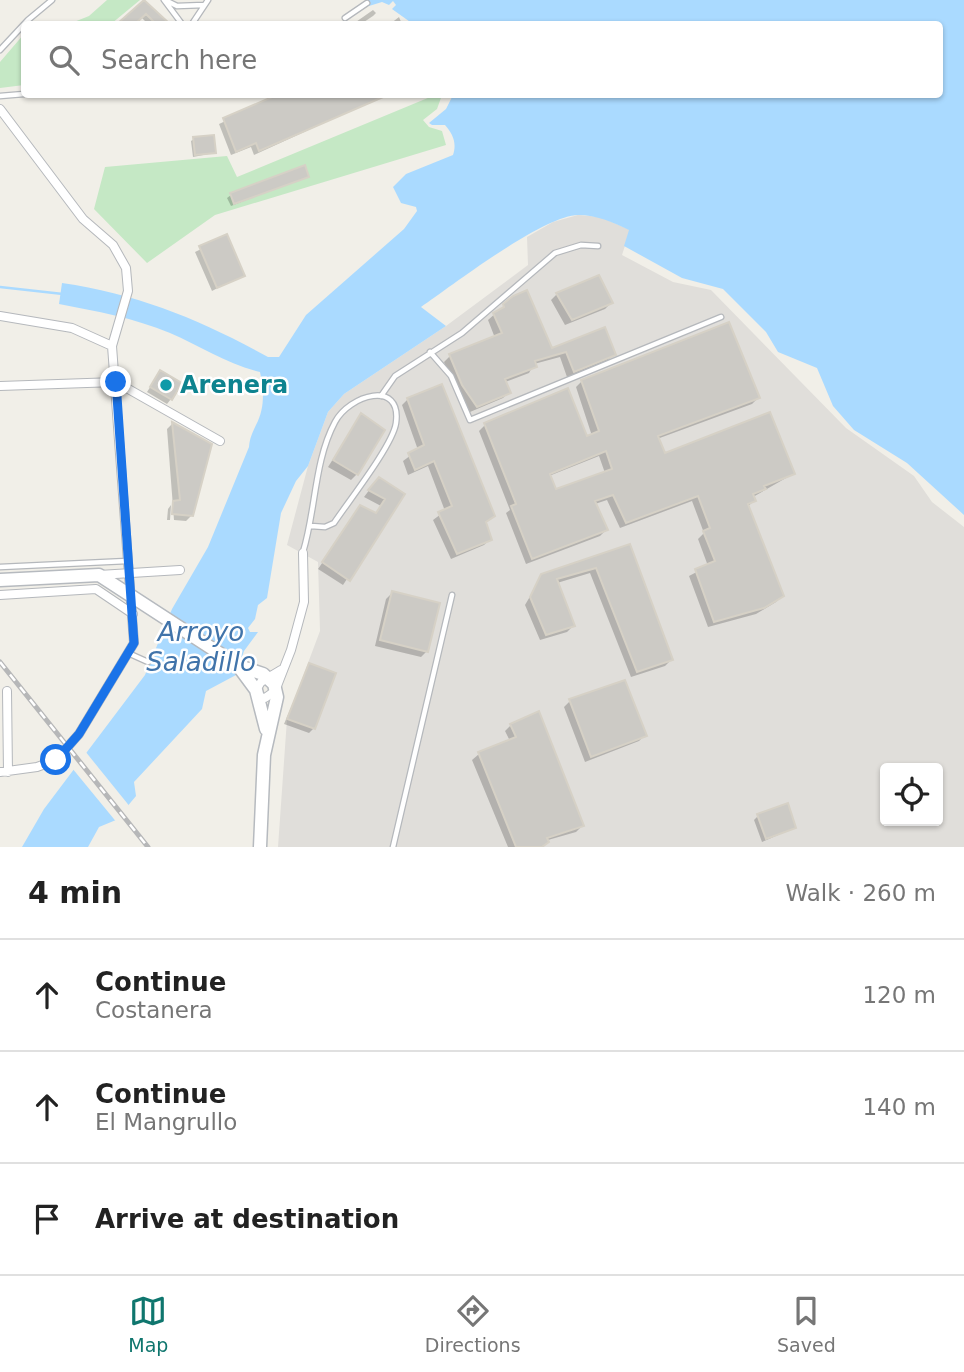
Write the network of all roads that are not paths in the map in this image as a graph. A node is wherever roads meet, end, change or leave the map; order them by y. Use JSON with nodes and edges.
{"nodes":[{"id":1,"x":52,"y":0,"type":"edge"},
{"id":2,"x":164,"y":0,"type":"edge"},
{"id":3,"x":206,"y":2,"type":"edge"},
{"id":4,"x":367,"y":3,"type":"dead end"},
{"id":5,"x":345,"y":18,"type":"dead end"},
{"id":6,"x":27,"y":21,"type":"edge"},
{"id":7,"x":180,"y":21,"type":"edge"},
{"id":8,"x":194,"y":21,"type":"edge"},
{"id":9,"x":21,"y":28,"type":"edge"},
{"id":10,"x":0,"y":50,"type":"edge"},
{"id":11,"x":21,"y":94,"type":"edge"},
{"id":12,"x":0,"y":96,"type":"edge"},
{"id":13,"x":0,"y":109,"type":"edge"},
{"id":14,"x":598,"y":246,"type":"dead end"},
{"id":15,"x":0,"y":316,"type":"edge"},
{"id":16,"x":721,"y":317,"type":"dead end"},
{"id":17,"x":112,"y":346,"type":"junction"},
{"id":18,"x":430,"y":352,"type":"junction"},
{"id":19,"x":116,"y":382,"type":"junction"},
{"id":20,"x":0,"y":386,"type":"edge"},
{"id":21,"x":381,"y":396,"type":"junction"},
{"id":22,"x":220,"y":441,"type":"dead end"},
{"id":23,"x":311,"y":526,"type":"junction"},
{"id":24,"x":303,"y":553,"type":"joint"},
{"id":25,"x":128,"y":561,"type":"junction"},
{"id":26,"x":0,"y":567,"type":"edge"},
{"id":27,"x":180,"y":570,"type":"dead end"},
{"id":28,"x":129,"y":573,"type":"junction"},
{"id":29,"x":99,"y":575,"type":"junction"},
{"id":30,"x":0,"y":580,"type":"edge"},
{"id":31,"x":0,"y":595,"type":"edge"},
{"id":32,"x":452,"y":595,"type":"dead end"},
{"id":33,"x":131,"y":597,"type":"junction"},
{"id":34,"x":133,"y":614,"type":"junction"},
{"id":35,"x":127,"y":653,"type":"junction"},
{"id":36,"x":148,"y":662,"type":"dead end"},
{"id":37,"x":239,"y":666,"type":"junction"},
{"id":38,"x":281,"y":670,"type":"junction"},
{"id":39,"x":267,"y":678,"type":"junction"},
{"id":40,"x":7,"y":691,"type":"dead end"},
{"id":41,"x":275,"y":691,"type":"junction"},
{"id":42,"x":257,"y":694,"type":"junction"},
{"id":43,"x":267,"y":733,"type":"junction"},
{"id":44,"x":4,"y":772,"type":"edge"},
{"id":45,"x":260,"y":847,"type":"edge"},
{"id":46,"x":393,"y":847,"type":"edge"}],
"edges":[{"from":1,"to":6,"type":"lane"},
{"from":2,"to":3,"type":"lane"},
{"from":2,"to":7,"type":"lane"},
{"from":3,"to":8,"type":"lane"},
{"from":4,"to":5,"type":"lane"},
{"from":9,"to":10,"type":"lane"},
{"from":11,"to":12,"type":"lane"},
{"from":13,"to":17,"type":"street"},
{"from":14,"to":18,"type":"lane"},
{"from":15,"to":17,"type":"street"},
{"from":16,"to":18,"type":"lane"},
{"from":17,"to":19,"type":"street"},
{"from":18,"to":21,"type":"lane"},
{"from":19,"to":20,"type":"street"},
{"from":19,"to":22,"type":"street"},
{"from":19,"to":25,"type":"street"},
{"from":21,"to":23,"type":"lane"},
{"from":21,"to":23,"type":"lane"},
{"from":23,"to":24,"type":"lane"},
{"from":24,"to":38,"type":"street"},
{"from":25,"to":26,"type":"lane"},
{"from":25,"to":28,"type":"street"},
{"from":27,"to":28,"type":"street"},
{"from":28,"to":29,"type":"street"},
{"from":28,"to":33,"type":"street"},
{"from":29,"to":30,"type":"street"},
{"from":29,"to":33,"type":"street"},
{"from":31,"to":34,"type":"street"},
{"from":32,"to":46,"type":"lane"},
{"from":33,"to":34,"type":"street"},
{"from":33,"to":37,"type":"street"},
{"from":34,"to":35,"type":"street"},
{"from":35,"to":36,"type":"lane"},
{"from":35,"to":44,"type":"street"},
{"from":37,"to":39,"type":"street"},
{"from":37,"to":42,"type":"street"},
{"from":38,"to":39,"type":"street"},
{"from":38,"to":41,"type":"street"},
{"from":39,"to":41,"type":"street"},
{"from":39,"to":42,"type":"street"},
{"from":40,"to":44,"type":"street"},
{"from":41,"to":42,"type":"street"},
{"from":41,"to":43,"type":"street"},
{"from":42,"to":43,"type":"street"},
{"from":43,"to":45,"type":"street"}]}
